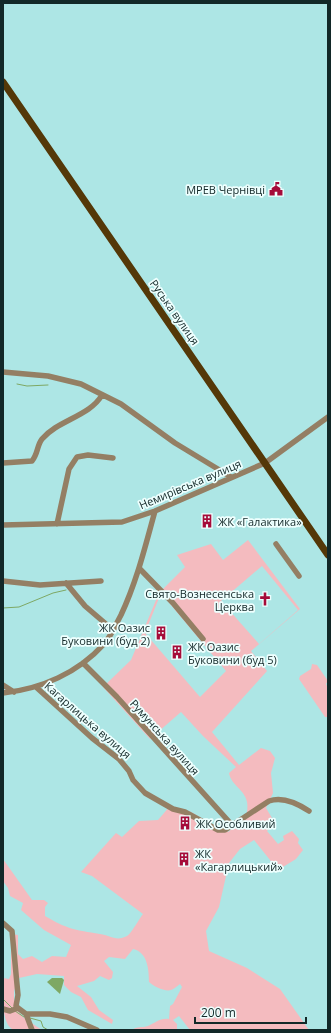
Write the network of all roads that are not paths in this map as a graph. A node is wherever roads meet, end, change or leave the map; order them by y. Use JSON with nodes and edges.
{"nodes":[{"id":1,"x":3,"y":82,"type":"edge"},
{"id":2,"x":3,"y":372,"type":"edge"},
{"id":3,"x":102,"y":395,"type":"junction"},
{"id":4,"x":328,"y":417,"type":"edge"},
{"id":5,"x":113,"y":458,"type":"dead end"},
{"id":6,"x":3,"y":463,"type":"edge"},
{"id":7,"x":265,"y":463,"type":"junction"},
{"id":8,"x":231,"y":477,"type":"junction"},
{"id":9,"x":155,"y":511,"type":"junction"},
{"id":10,"x":57,"y":524,"type":"junction"},
{"id":11,"x":3,"y":525,"type":"edge"},
{"id":12,"x":276,"y":544,"type":"dead end"},
{"id":13,"x":328,"y":555,"type":"edge"},
{"id":14,"x":139,"y":568,"type":"junction"},
{"id":15,"x":299,"y":576,"type":"dead end"},
{"id":16,"x":3,"y":581,"type":"edge"},
{"id":17,"x":101,"y":581,"type":"dead end"},
{"id":18,"x":66,"y":583,"type":"junction"},
{"id":19,"x":113,"y":630,"type":"junction"},
{"id":20,"x":203,"y":639,"type":"dead end"},
{"id":21,"x":83,"y":663,"type":"junction"},
{"id":22,"x":3,"y":686,"type":"edge"},
{"id":23,"x":36,"y":687,"type":"junction"},
{"id":24,"x":14,"y":692,"type":"junction"},
{"id":25,"x":3,"y":693,"type":"edge"},
{"id":26,"x":309,"y":811,"type":"dead end"},
{"id":27,"x":232,"y":825,"type":"junction"},
{"id":28,"x":3,"y":923,"type":"edge"},
{"id":29,"x":3,"y":1009,"type":"edge"},
{"id":30,"x":14,"y":1009,"type":"junction"},
{"id":31,"x":26,"y":1014,"type":"junction"},
{"id":32,"x":32,"y":1030,"type":"edge"},
{"id":33,"x":96,"y":1030,"type":"edge"}],
"edges":[{"from":1,"to":7,"type":"main road","name":"Руська вулиця"},
{"from":2,"to":3,"type":"street"},
{"from":3,"to":6,"type":"street"},
{"from":3,"to":8,"type":"street"},
{"from":4,"to":7,"type":"street","name":"Немирівська вулиця"},
{"from":5,"to":10,"type":"street"},
{"from":7,"to":8,"type":"street","name":"Немирівська вулиця"},
{"from":7,"to":13,"type":"main road","name":"Руська вулиця"},
{"from":8,"to":9,"type":"street","name":"Немирівська вулиця"},
{"from":9,"to":10,"type":"street","name":"Немирівська вулиця"},
{"from":9,"to":14,"type":"street"},
{"from":10,"to":11,"type":"street","name":"Немирівська вулиця"},
{"from":12,"to":15,"type":"street"},
{"from":14,"to":19,"type":"street"},
{"from":14,"to":20,"type":"street"},
{"from":16,"to":18,"type":"street"},
{"from":17,"to":18,"type":"street"},
{"from":18,"to":19,"type":"street"},
{"from":19,"to":21,"type":"street"},
{"from":21,"to":23,"type":"street"},
{"from":21,"to":27,"type":"street","name":"Румунська вулиця"},
{"from":22,"to":24,"type":"street"},
{"from":23,"to":24,"type":"street"},
{"from":23,"to":27,"type":"street","name":"Кагарлицька вулиця"},
{"from":24,"to":25,"type":"street"},
{"from":26,"to":27,"type":"street","name":"Кагарлицька вулиця"},
{"from":28,"to":30,"type":"street"},
{"from":29,"to":30,"type":"street"},
{"from":30,"to":31,"type":"street"},
{"from":31,"to":32,"type":"street"},
{"from":31,"to":33,"type":"street"}]}
